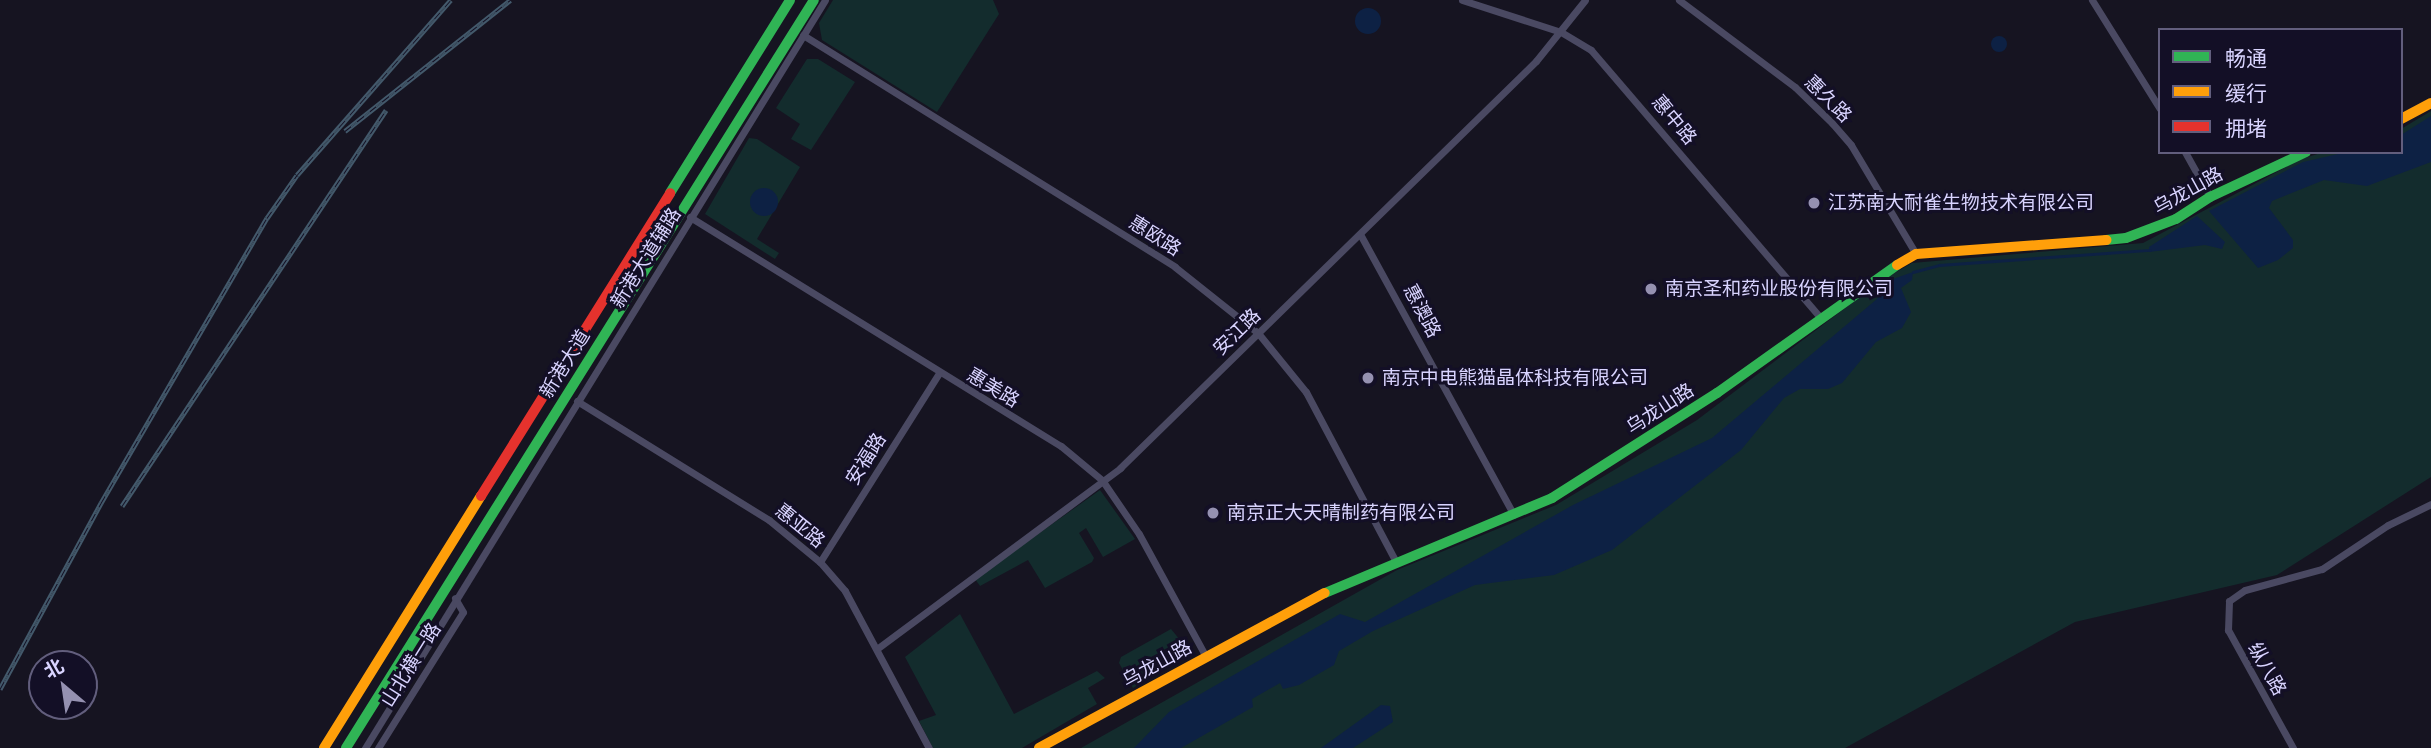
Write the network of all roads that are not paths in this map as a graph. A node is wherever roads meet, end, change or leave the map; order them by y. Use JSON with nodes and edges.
{"nodes":[{"id":1,"x":790,"y":0,"type":"edge"},
{"id":2,"x":814,"y":0,"type":"edge"},
{"id":3,"x":825,"y":0,"type":"edge"},
{"id":4,"x":1462,"y":0,"type":"edge"},
{"id":5,"x":1585,"y":0,"type":"edge"},
{"id":6,"x":1679,"y":0,"type":"edge"},
{"id":7,"x":2092,"y":0,"type":"edge"},
{"id":8,"x":1561,"y":32,"type":"junction"},
{"id":9,"x":803,"y":35,"type":"junction"},
{"id":10,"x":2431,"y":103,"type":"edge"},
{"id":11,"x":2158,"y":106,"type":"edge"},
{"id":12,"x":2403,"y":118,"type":"edge"},
{"id":13,"x":2186,"y":154,"type":"edge"},
{"id":14,"x":2302,"y":154,"type":"edge"},
{"id":15,"x":2210,"y":197,"type":"junction"},
{"id":16,"x":690,"y":217,"type":"junction"},
{"id":17,"x":1360,"y":234,"type":"junction"},
{"id":18,"x":1916,"y":254,"type":"junction"},
{"id":19,"x":1821,"y":318,"type":"junction"},
{"id":20,"x":1258,"y":333,"type":"junction"},
{"id":21,"x":939,"y":373,"type":"junction"},
{"id":22,"x":577,"y":401,"type":"junction"},
{"id":23,"x":1102,"y":480,"type":"junction"},
{"id":24,"x":2431,"y":504,"type":"edge"},
{"id":25,"x":1514,"y":515,"type":"junction"},
{"id":26,"x":1395,"y":560,"type":"junction"},
{"id":27,"x":820,"y":562,"type":"junction"},
{"id":28,"x":455,"y":598,"type":"junction"},
{"id":29,"x":878,"y":648,"type":"junction"},
{"id":30,"x":1206,"y":657,"type":"junction"},
{"id":31,"x":324,"y":748,"type":"edge"},
{"id":32,"x":346,"y":748,"type":"edge"},
{"id":33,"x":365,"y":748,"type":"edge"},
{"id":34,"x":378,"y":748,"type":"edge"},
{"id":35,"x":929,"y":748,"type":"edge"},
{"id":36,"x":1039,"y":748,"type":"edge"},
{"id":37,"x":2293,"y":748,"type":"edge"}],
"edges":[{"from":1,"to":31,"type":"main road","name":"新港大道"},
{"from":2,"to":32,"type":"main road","name":"新港大道"},
{"from":3,"to":9,"type":"street","name":"新港大道辅路"},
{"from":4,"to":8,"type":"street","name":"惠中路"},
{"from":5,"to":8,"type":"street","name":"安江路"},
{"from":6,"to":18,"type":"street","name":"惠久路"},
{"from":7,"to":11,"type":"street"},
{"from":8,"to":17,"type":"street","name":"安江路"},
{"from":8,"to":19,"type":"street","name":"惠中路"},
{"from":9,"to":16,"type":"street","name":"新港大道辅路"},
{"from":9,"to":20,"type":"street","name":"惠欧路"},
{"from":10,"to":12,"type":"main road"},
{"from":13,"to":15,"type":"street"},
{"from":14,"to":15,"type":"main road","name":"乌龙山路"},
{"from":15,"to":18,"type":"main road","name":"乌龙山路"},
{"from":16,"to":21,"type":"street","name":"惠美路"},
{"from":16,"to":22,"type":"street","name":"新港大道辅路"},
{"from":17,"to":20,"type":"street","name":"安江路"},
{"from":17,"to":25,"type":"street","name":"惠澳路"},
{"from":18,"to":19,"type":"main road","name":"乌龙山路"},
{"from":19,"to":25,"type":"main road","name":"乌龙山路"},
{"from":20,"to":23,"type":"street","name":"安江路"},
{"from":20,"to":26,"type":"street","name":"惠欧路"},
{"from":21,"to":23,"type":"street","name":"惠美路"},
{"from":21,"to":27,"type":"street","name":"安福路"},
{"from":22,"to":27,"type":"street","name":"惠亚路"},
{"from":22,"to":28,"type":"street","name":"新港大道辅路"},
{"from":23,"to":29,"type":"street","name":"安江路"},
{"from":23,"to":30,"type":"street","name":"惠美路"},
{"from":24,"to":37,"type":"street","name":"纵八路"},
{"from":25,"to":26,"type":"main road","name":"乌龙山路"},
{"from":26,"to":30,"type":"main road","name":"乌龙山路"},
{"from":27,"to":29,"type":"street","name":"惠亚路"},
{"from":28,"to":33,"type":"street","name":"新港大道辅路"},
{"from":28,"to":34,"type":"street","name":"山北横一路"},
{"from":29,"to":35,"type":"street","name":"惠亚路"},
{"from":30,"to":36,"type":"main road","name":"乌龙山路"}]}
